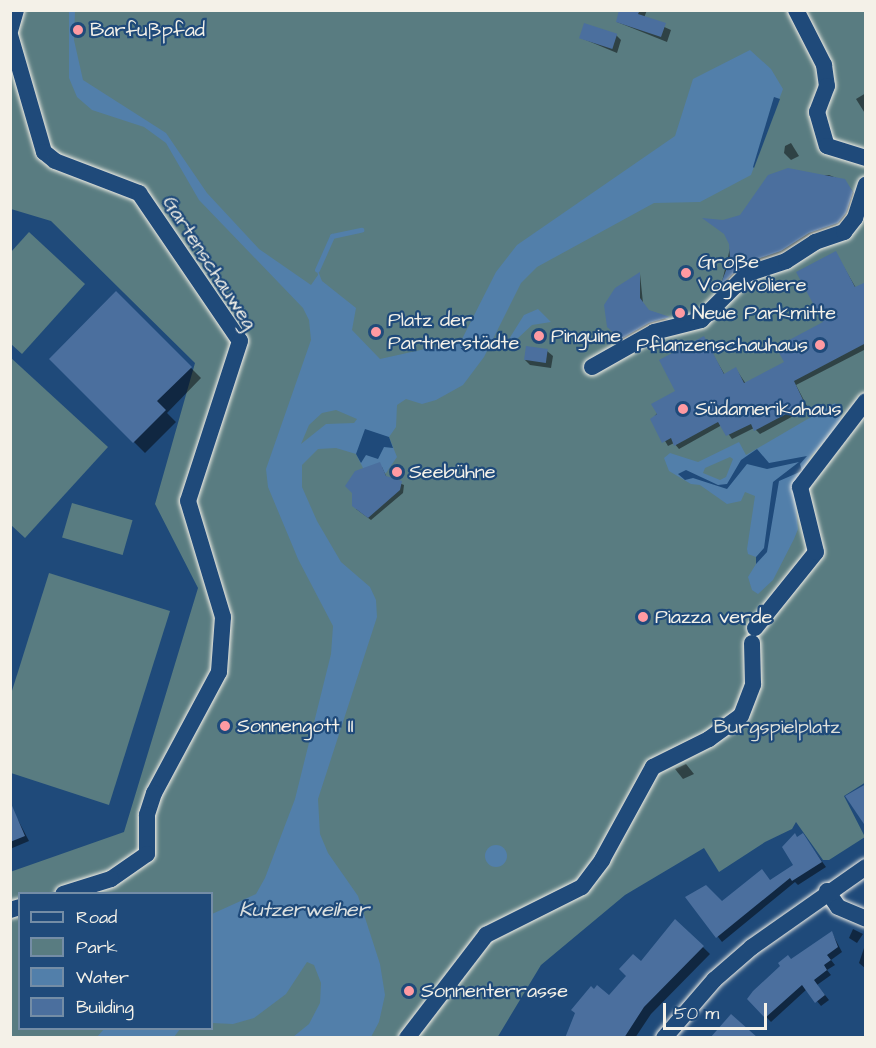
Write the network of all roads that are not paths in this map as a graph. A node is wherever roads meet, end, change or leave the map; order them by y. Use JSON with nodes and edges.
{"nodes":[{"id":1,"x":16,"y":10,"type":"edge"},
{"id":2,"x":796,"y":10,"type":"edge"},
{"id":3,"x":10,"y":33,"type":"edge"},
{"id":4,"x":866,"y":158,"type":"edge"},
{"id":5,"x":864,"y":189,"type":"edge"},
{"id":6,"x":592,"y":367,"type":"dead end"},
{"id":7,"x":866,"y":401,"type":"edge"},
{"id":8,"x":866,"y":867,"type":"edge"},
{"id":9,"x":827,"y":891,"type":"junction"},
{"id":10,"x":69,"y":892,"type":"edge"},
{"id":11,"x":866,"y":919,"type":"edge"},
{"id":12,"x":407,"y":1038,"type":"edge"},
{"id":13,"x":664,"y":1038,"type":"edge"}],
"edges":[{"from":1,"to":3,"type":"street","name":"Gartenschauweg"},
{"from":2,"to":4,"type":"street"},
{"from":3,"to":10,"type":"street","name":"Gartenschauweg"},
{"from":5,"to":6,"type":"street"},
{"from":7,"to":12,"type":"street"},
{"from":8,"to":9,"type":"street"},
{"from":9,"to":11,"type":"street"},
{"from":9,"to":13,"type":"street"}]}
